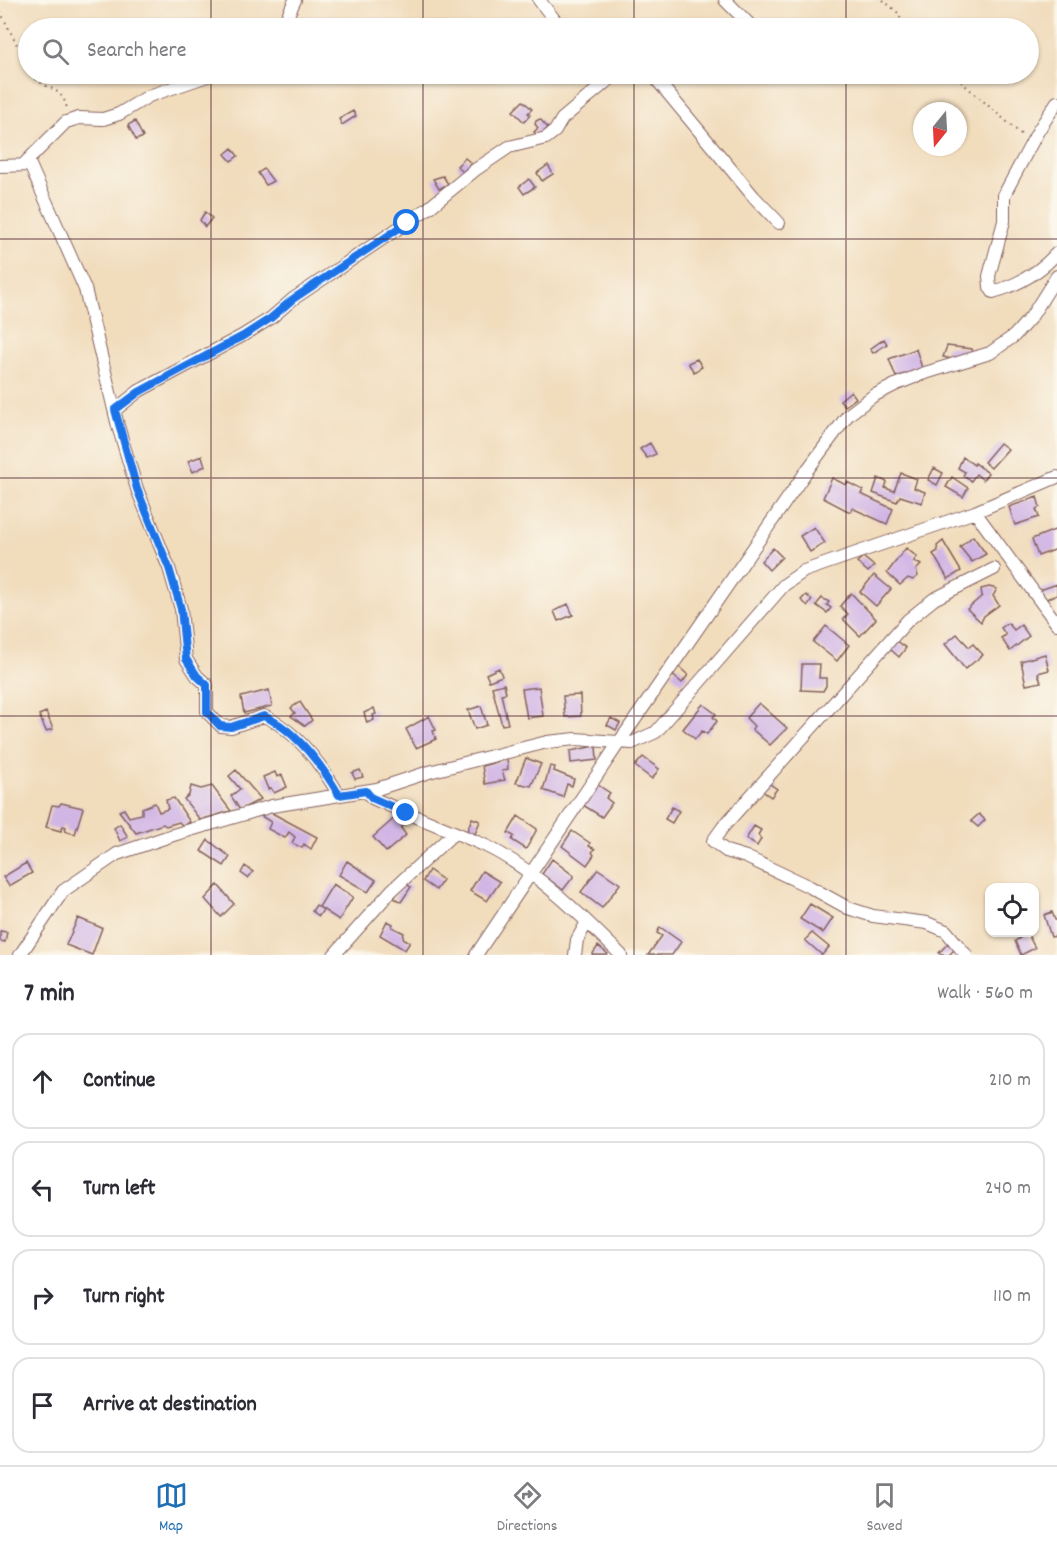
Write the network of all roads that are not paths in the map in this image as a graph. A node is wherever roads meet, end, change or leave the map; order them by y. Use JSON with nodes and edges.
{"nodes":[{"id":1,"x":295,"y":0,"type":"edge"},
{"id":2,"x":539,"y":0,"type":"edge"},
{"id":3,"x":725,"y":0,"type":"edge"},
{"id":4,"x":287,"y":18,"type":"edge"},
{"id":5,"x":553,"y":18,"type":"edge"},
{"id":6,"x":743,"y":18,"type":"edge"},
{"id":7,"x":184,"y":84,"type":"edge"},
{"id":8,"x":597,"y":84,"type":"edge"},
{"id":9,"x":660,"y":84,"type":"edge"},
{"id":10,"x":1057,"y":102,"type":"edge"},
{"id":11,"x":23,"y":165,"type":"junction"},
{"id":12,"x":0,"y":166,"type":"edge"},
{"id":13,"x":779,"y":223,"type":"dead end"},
{"id":14,"x":1057,"y":253,"type":"edge"},
{"id":15,"x":1057,"y":276,"type":"edge"},
{"id":16,"x":115,"y":410,"type":"junction"},
{"id":17,"x":1057,"y":477,"type":"edge"},
{"id":18,"x":975,"y":512,"type":"junction"},
{"id":19,"x":994,"y":569,"type":"dead end"},
{"id":20,"x":1057,"y":624,"type":"edge"},
{"id":21,"x":620,"y":741,"type":"junction"},
{"id":22,"x":366,"y":791,"type":"junction"},
{"id":23,"x":339,"y":795,"type":"junction"},
{"id":24,"x":454,"y":833,"type":"junction"},
{"id":25,"x":531,"y":874,"type":"junction"},
{"id":26,"x":588,"y":922,"type":"junction"},
{"id":27,"x":20,"y":955,"type":"edge"},
{"id":28,"x":334,"y":955,"type":"edge"},
{"id":29,"x":476,"y":955,"type":"edge"},
{"id":30,"x":575,"y":955,"type":"edge"},
{"id":31,"x":621,"y":955,"type":"edge"},
{"id":32,"x":966,"y":955,"type":"edge"}],
"edges":[{"from":1,"to":4,"type":"street"},
{"from":2,"to":5,"type":"street"},
{"from":3,"to":6,"type":"street"},
{"from":7,"to":11,"type":"street"},
{"from":8,"to":16,"type":"street"},
{"from":9,"to":13,"type":"street"},
{"from":10,"to":14,"type":"street"},
{"from":11,"to":12,"type":"street"},
{"from":11,"to":16,"type":"street"},
{"from":15,"to":21,"type":"street"},
{"from":16,"to":23,"type":"street"},
{"from":17,"to":18,"type":"street"},
{"from":18,"to":20,"type":"street"},
{"from":18,"to":21,"type":"street"},
{"from":19,"to":32,"type":"street"},
{"from":21,"to":22,"type":"street"},
{"from":21,"to":25,"type":"street"},
{"from":22,"to":23,"type":"street"},
{"from":22,"to":24,"type":"street"},
{"from":23,"to":27,"type":"street"},
{"from":24,"to":25,"type":"street"},
{"from":24,"to":28,"type":"street"},
{"from":25,"to":26,"type":"street"},
{"from":25,"to":29,"type":"street"},
{"from":26,"to":30,"type":"street"},
{"from":26,"to":31,"type":"street"}]}
